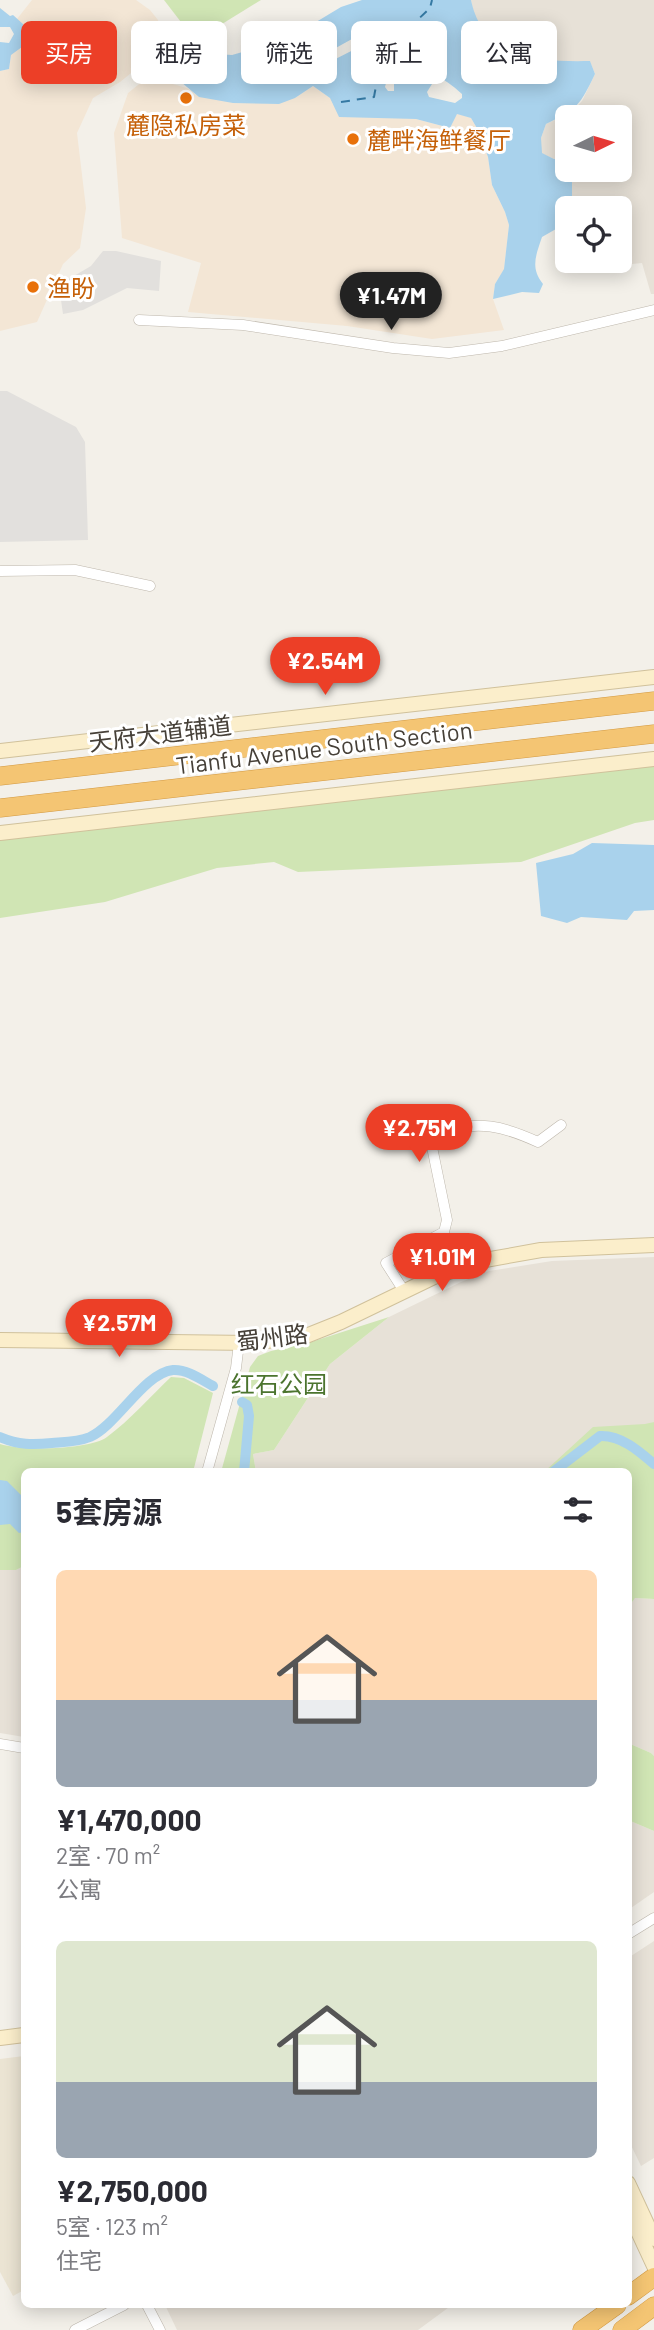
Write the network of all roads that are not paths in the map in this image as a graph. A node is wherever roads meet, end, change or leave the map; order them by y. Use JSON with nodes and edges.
{"nodes":[{"id":1,"x":649,"y":310,"type":"edge"},
{"id":2,"x":139,"y":320,"type":"dead end"},
{"id":3,"x":0,"y":571,"type":"edge"},
{"id":4,"x":150,"y":586,"type":"dead end"},
{"id":5,"x":654,"y":677,"type":"edge"},
{"id":6,"x":654,"y":701,"type":"edge"},
{"id":7,"x":654,"y":734,"type":"edge"},
{"id":8,"x":0,"y":751,"type":"edge"},
{"id":9,"x":654,"y":760,"type":"edge"},
{"id":10,"x":0,"y":776,"type":"edge"},
{"id":11,"x":0,"y":808,"type":"edge"},
{"id":12,"x":0,"y":832,"type":"edge"},
{"id":13,"x":561,"y":1125,"type":"dead end"},
{"id":14,"x":654,"y":1245,"type":"edge"},
{"id":15,"x":404,"y":1291,"type":"junction"},
{"id":16,"x":0,"y":1340,"type":"edge"},
{"id":17,"x":239,"y":1343,"type":"junction"},
{"id":18,"x":208,"y":1468,"type":"edge"},
{"id":19,"x":0,"y":1744,"type":"edge"},
{"id":20,"x":21,"y":1748,"type":"edge"},
{"id":21,"x":654,"y":1917,"type":"edge"},
{"id":22,"x":632,"y":1931,"type":"edge"},
{"id":23,"x":21,"y":2035,"type":"edge"},
{"id":24,"x":0,"y":2038,"type":"edge"},
{"id":25,"x":632,"y":2192,"type":"edge"},
{"id":26,"x":632,"y":2219,"type":"edge"},
{"id":27,"x":654,"y":2239,"type":"edge"},
{"id":28,"x":654,"y":2266,"type":"edge"},
{"id":29,"x":654,"y":2277,"type":"edge"},
{"id":30,"x":632,"y":2293,"type":"edge"},
{"id":31,"x":654,"y":2305,"type":"edge"},
{"id":32,"x":118,"y":2308,"type":"edge"},
{"id":33,"x":148,"y":2308,"type":"edge"},
{"id":34,"x":613,"y":2308,"type":"edge"},
{"id":35,"x":75,"y":2330,"type":"edge"},
{"id":36,"x":160,"y":2330,"type":"edge"},
{"id":37,"x":582,"y":2330,"type":"edge"},
{"id":38,"x":622,"y":2330,"type":"edge"}],
"edges":[{"from":1,"to":2,"type":"street"},
{"from":3,"to":4,"type":"street"},
{"from":5,"to":8,"type":"street","name":"天府大道辅道"},
{"from":6,"to":10,"type":"highway","name":"Tianfu Avenue South Section"},
{"from":7,"to":11,"type":"highway","name":"Tianfu Avenue South Section"},
{"from":9,"to":12,"type":"street"},
{"from":13,"to":15,"type":"street"},
{"from":14,"to":15,"type":"street","name":"蜀州路"},
{"from":15,"to":17,"type":"street","name":"蜀州路"},
{"from":16,"to":17,"type":"street","name":"蜀州路"},
{"from":17,"to":18,"type":"street"},
{"from":19,"to":20,"type":"street"},
{"from":21,"to":22,"type":"street"},
{"from":23,"to":24,"type":"street"},
{"from":25,"to":27,"type":"street"},
{"from":26,"to":28,"type":"street"},
{"from":29,"to":30,"type":"highway"},
{"from":31,"to":38,"type":"highway"},
{"from":32,"to":35,"type":"street"},
{"from":33,"to":36,"type":"street"},
{"from":34,"to":37,"type":"highway"}]}
